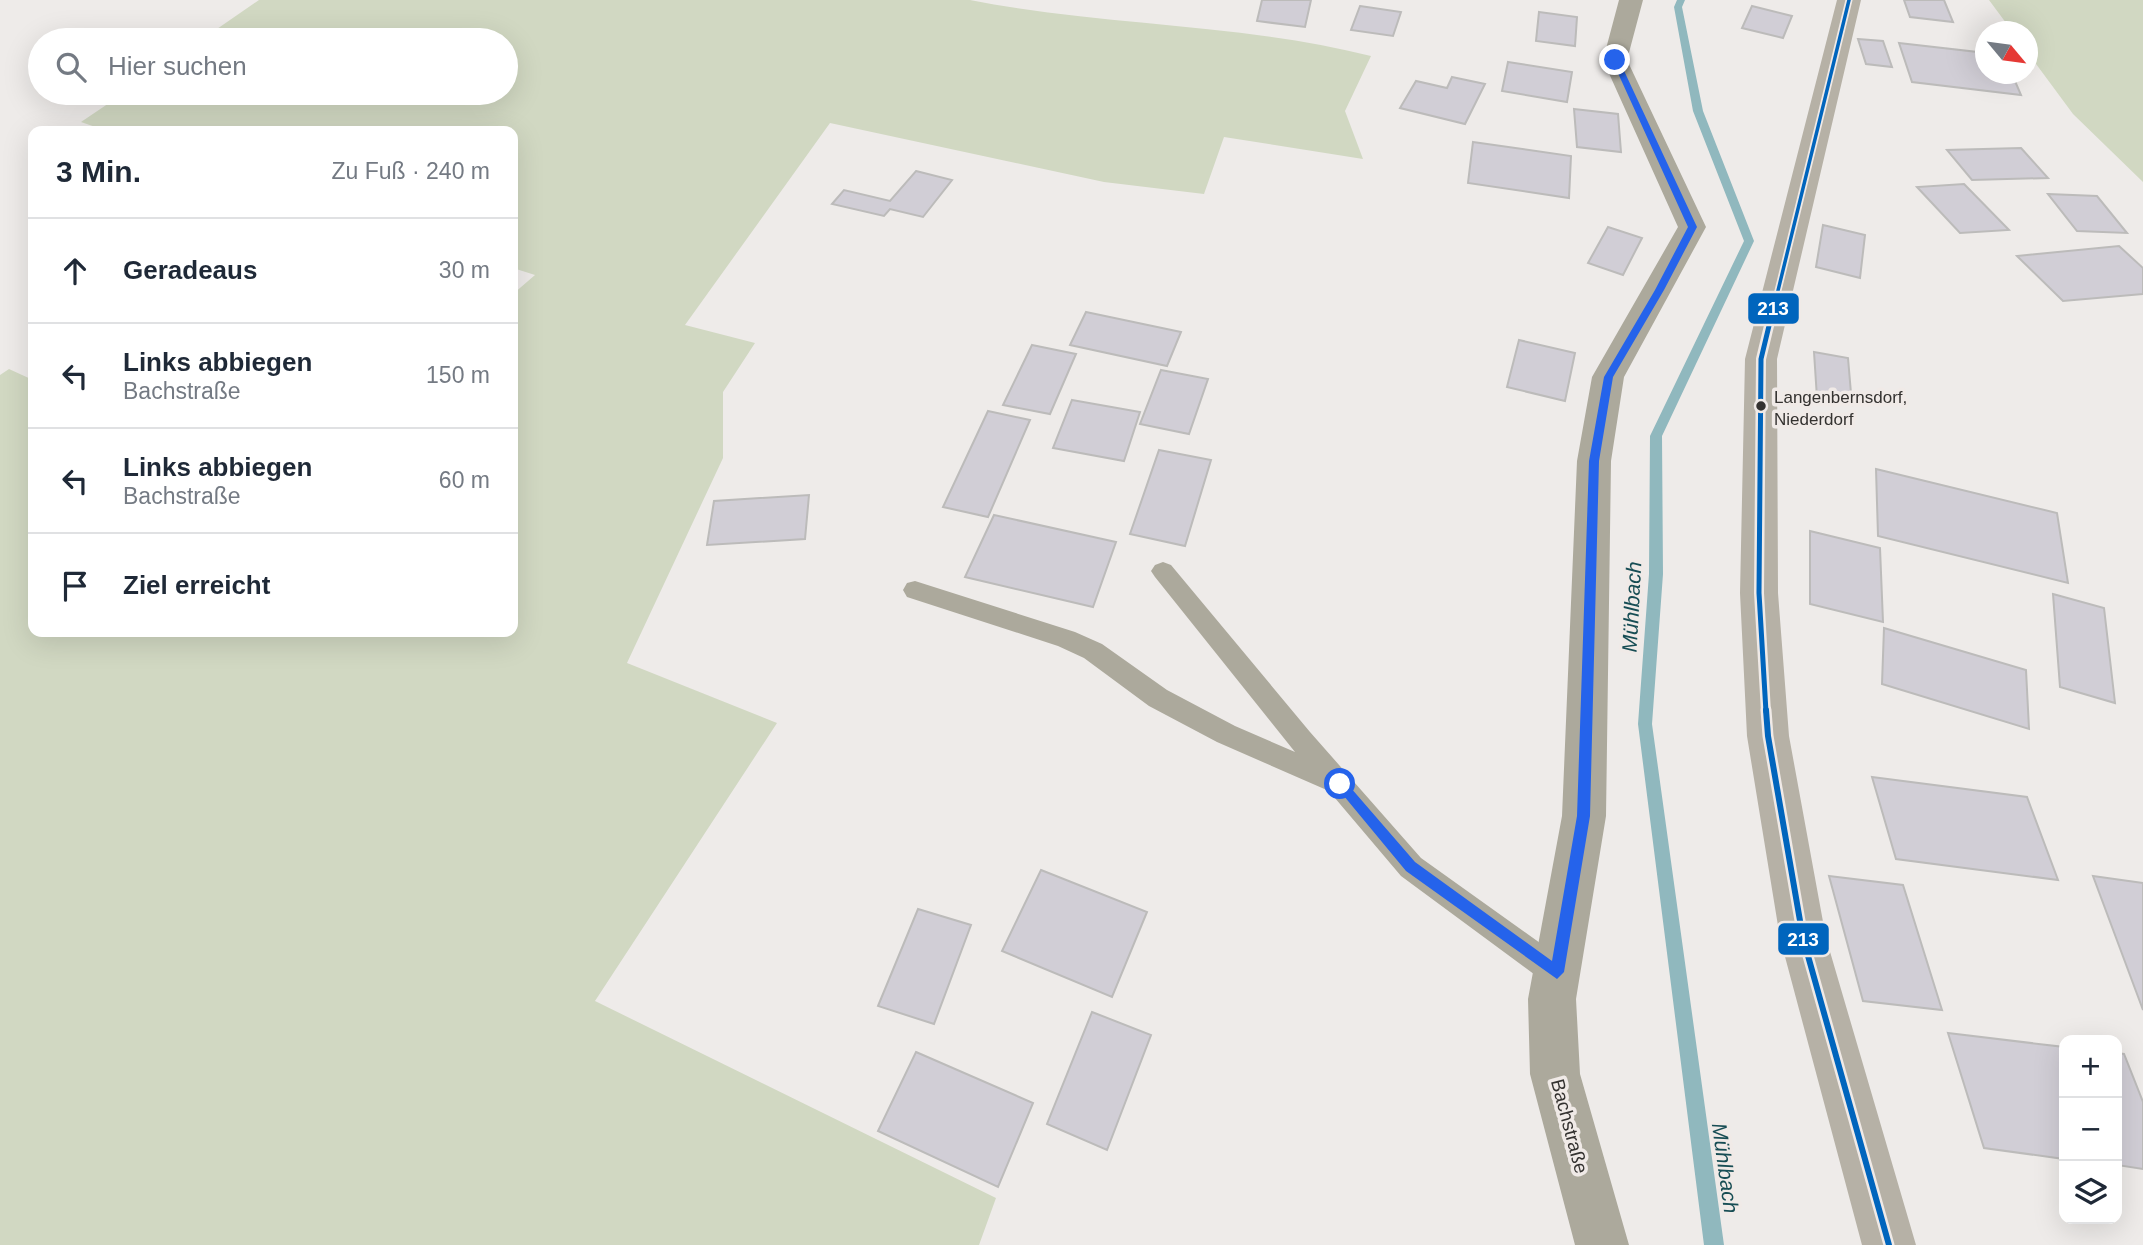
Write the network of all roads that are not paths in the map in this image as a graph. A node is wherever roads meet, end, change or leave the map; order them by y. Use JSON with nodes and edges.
{"nodes":[{"id":1,"x":1631,"y":0,"type":"edge"},
{"id":2,"x":1849,"y":0,"type":"edge"},
{"id":3,"x":1163,"y":571,"type":"dead end"},
{"id":4,"x":915,"y":590,"type":"dead end"},
{"id":5,"x":1340,"y":784,"type":"junction"},
{"id":6,"x":1557,"y":972,"type":"junction"},
{"id":7,"x":1602,"y":1245,"type":"edge"},
{"id":8,"x":1889,"y":1245,"type":"edge"}],
"edges":[{"from":1,"to":6,"type":"street","name":"Bachstraße"},
{"from":2,"to":8,"type":"main road"},
{"from":3,"to":5,"type":"lane"},
{"from":4,"to":5,"type":"lane"},
{"from":5,"to":6,"type":"lane"},
{"from":6,"to":7,"type":"street","name":"Bachstraße"}]}
